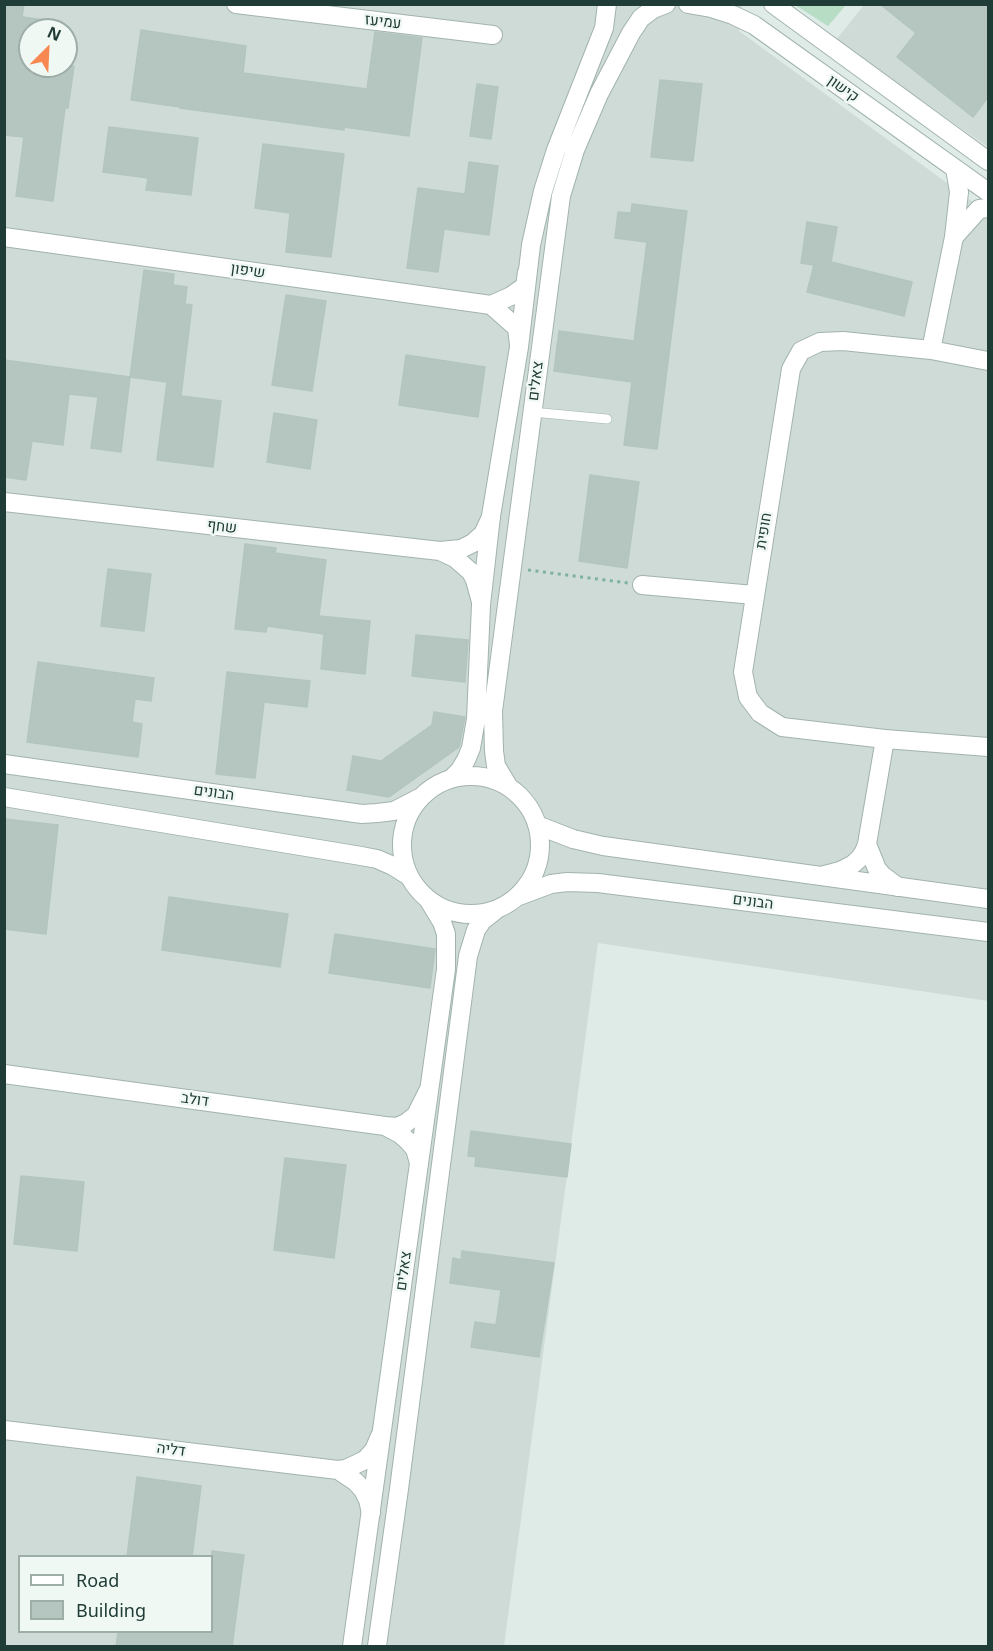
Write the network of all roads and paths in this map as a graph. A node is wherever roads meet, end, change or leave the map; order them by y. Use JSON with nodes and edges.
{"nodes":[{"id":1,"x":236,"y":4,"type":"edge"},
{"id":2,"x":607,"y":4,"type":"edge"},
{"id":3,"x":666,"y":4,"type":"edge"},
{"id":4,"x":688,"y":4,"type":"edge"},
{"id":5,"x":773,"y":4,"type":"edge"},
{"id":6,"x":382,"y":13,"type":"edge"},
{"id":7,"x":493,"y":35,"type":"dead end"},
{"id":8,"x":970,"y":148,"type":"junction"},
{"id":9,"x":988,"y":150,"type":"edge"},
{"id":10,"x":988,"y":161,"type":"edge"},
{"id":11,"x":955,"y":169,"type":"junction"},
{"id":12,"x":988,"y":192,"type":"edge"},
{"id":13,"x":988,"y":208,"type":"edge"},
{"id":14,"x":4,"y":237,"type":"edge"},
{"id":15,"x":954,"y":237,"type":"junction"},
{"id":16,"x":531,"y":244,"type":"junction"},
{"id":17,"x":491,"y":304,"type":"junction"},
{"id":18,"x":519,"y":347,"type":"junction"},
{"id":19,"x":931,"y":350,"type":"junction"},
{"id":20,"x":988,"y":361,"type":"edge"},
{"id":21,"x":532,"y":412,"type":"junction"},
{"id":22,"x":607,"y":419,"type":"dead end"},
{"id":23,"x":4,"y":502,"type":"edge"},
{"id":24,"x":491,"y":516,"type":"junction"},
{"id":25,"x":440,"y":551,"type":"junction"},
{"id":26,"x":512,"y":568,"type":"junction"},
{"id":27,"x":642,"y":585,"type":"joint"},
{"id":28,"x":754,"y":595,"type":"junction"},
{"id":29,"x":481,"y":605,"type":"junction"},
{"id":30,"x":885,"y":738,"type":"junction"},
{"id":31,"x":988,"y":747,"type":"edge"},
{"id":32,"x":4,"y":764,"type":"edge"},
{"id":33,"x":451,"y":779,"type":"junction"},
{"id":34,"x":508,"y":786,"type":"junction"},
{"id":35,"x":4,"y":797,"type":"edge"},
{"id":36,"x":421,"y":797,"type":"junction"},
{"id":37,"x":537,"y":825,"type":"junction"},
{"id":38,"x":867,"y":844,"type":"junction"},
{"id":39,"x":409,"y":876,"type":"junction"},
{"id":40,"x":819,"y":877,"type":"junction"},
{"id":41,"x":898,"y":887,"type":"junction"},
{"id":42,"x":519,"y":896,"type":"junction"},
{"id":43,"x":428,"y":899,"type":"junction"},
{"id":44,"x":988,"y":899,"type":"edge"},
{"id":45,"x":496,"y":910,"type":"junction"},
{"id":46,"x":988,"y":932,"type":"edge"},
{"id":47,"x":4,"y":1074,"type":"edge"},
{"id":48,"x":429,"y":1090,"type":"junction"},
{"id":49,"x":385,"y":1126,"type":"junction"},
{"id":50,"x":419,"y":1163,"type":"junction"},
{"id":51,"x":4,"y":1430,"type":"edge"},
{"id":52,"x":382,"y":1432,"type":"junction"},
{"id":53,"x":338,"y":1470,"type":"junction"},
{"id":54,"x":371,"y":1513,"type":"junction"},
{"id":55,"x":352,"y":1647,"type":"edge"},
{"id":56,"x":377,"y":1647,"type":"edge"}],
"edges":[{"from":1,"to":6,"type":"street","name":"עמיעז"},
{"from":2,"to":16,"type":"street","name":"צאלים"},
{"from":3,"to":21,"type":"street","name":"צאלים"},
{"from":4,"to":11,"type":"street","name":"קישון"},
{"from":5,"to":8,"type":"street","name":"קישון"},
{"from":6,"to":7,"type":"street","name":"עמיעז"},
{"from":8,"to":9,"type":"lane"},
{"from":8,"to":10,"type":"street","name":"קישון"},
{"from":11,"to":12,"type":"street","name":"קישון"},
{"from":11,"to":15,"type":"street"},
{"from":13,"to":15,"type":"street"},
{"from":14,"to":17,"type":"street","name":"שיפון"},
{"from":15,"to":19,"type":"street"},
{"from":16,"to":17,"type":"street"},
{"from":16,"to":18,"type":"street","name":"צאלים"},
{"from":17,"to":18,"type":"street"},
{"from":18,"to":24,"type":"street","name":"צאלים"},
{"from":19,"to":20,"type":"street","name":"חופית"},
{"from":19,"to":28,"type":"street","name":"חופית"},
{"from":21,"to":22,"type":"lane"},
{"from":21,"to":26,"type":"street","name":"צאלים"},
{"from":23,"to":25,"type":"street","name":"שחף"},
{"from":24,"to":25,"type":"street","name":"שחף"},
{"from":24,"to":29,"type":"street","name":"צאלים"},
{"from":25,"to":29,"type":"street","name":"שחף"},
{"from":26,"to":27,"type":"path"},
{"from":26,"to":34,"type":"street","name":"צאלים"},
{"from":27,"to":28,"type":"street"},
{"from":28,"to":30,"type":"street","name":"חופית"},
{"from":29,"to":33,"type":"street","name":"צאלים"},
{"from":30,"to":31,"type":"street","name":"חופית"},
{"from":30,"to":38,"type":"street"},
{"from":32,"to":36,"type":"street","name":"הבונים"},
{"from":33,"to":34,"type":"street"},
{"from":33,"to":36,"type":"street"},
{"from":34,"to":37,"type":"street"},
{"from":35,"to":39,"type":"street"},
{"from":36,"to":39,"type":"street"},
{"from":37,"to":40,"type":"street"},
{"from":37,"to":42,"type":"street"},
{"from":38,"to":40,"type":"street"},
{"from":38,"to":41,"type":"street"},
{"from":39,"to":43,"type":"street"},
{"from":40,"to":41,"type":"street"},
{"from":41,"to":44,"type":"street"},
{"from":42,"to":45,"type":"street"},
{"from":42,"to":46,"type":"street","name":"הבונים"},
{"from":43,"to":45,"type":"street"},
{"from":43,"to":48,"type":"street","name":"צאלים"},
{"from":45,"to":56,"type":"street","name":"צאלים"},
{"from":47,"to":49,"type":"street","name":"דולב"},
{"from":48,"to":49,"type":"street","name":"דולב"},
{"from":48,"to":50,"type":"street","name":"צאלים"},
{"from":49,"to":50,"type":"street","name":"דולב"},
{"from":50,"to":52,"type":"street","name":"צאלים"},
{"from":51,"to":53,"type":"street","name":"דליה"},
{"from":52,"to":53,"type":"street","name":"דליה"},
{"from":52,"to":54,"type":"street","name":"צאלים"},
{"from":53,"to":54,"type":"street"},
{"from":54,"to":55,"type":"street","name":"צאלים"}]}
